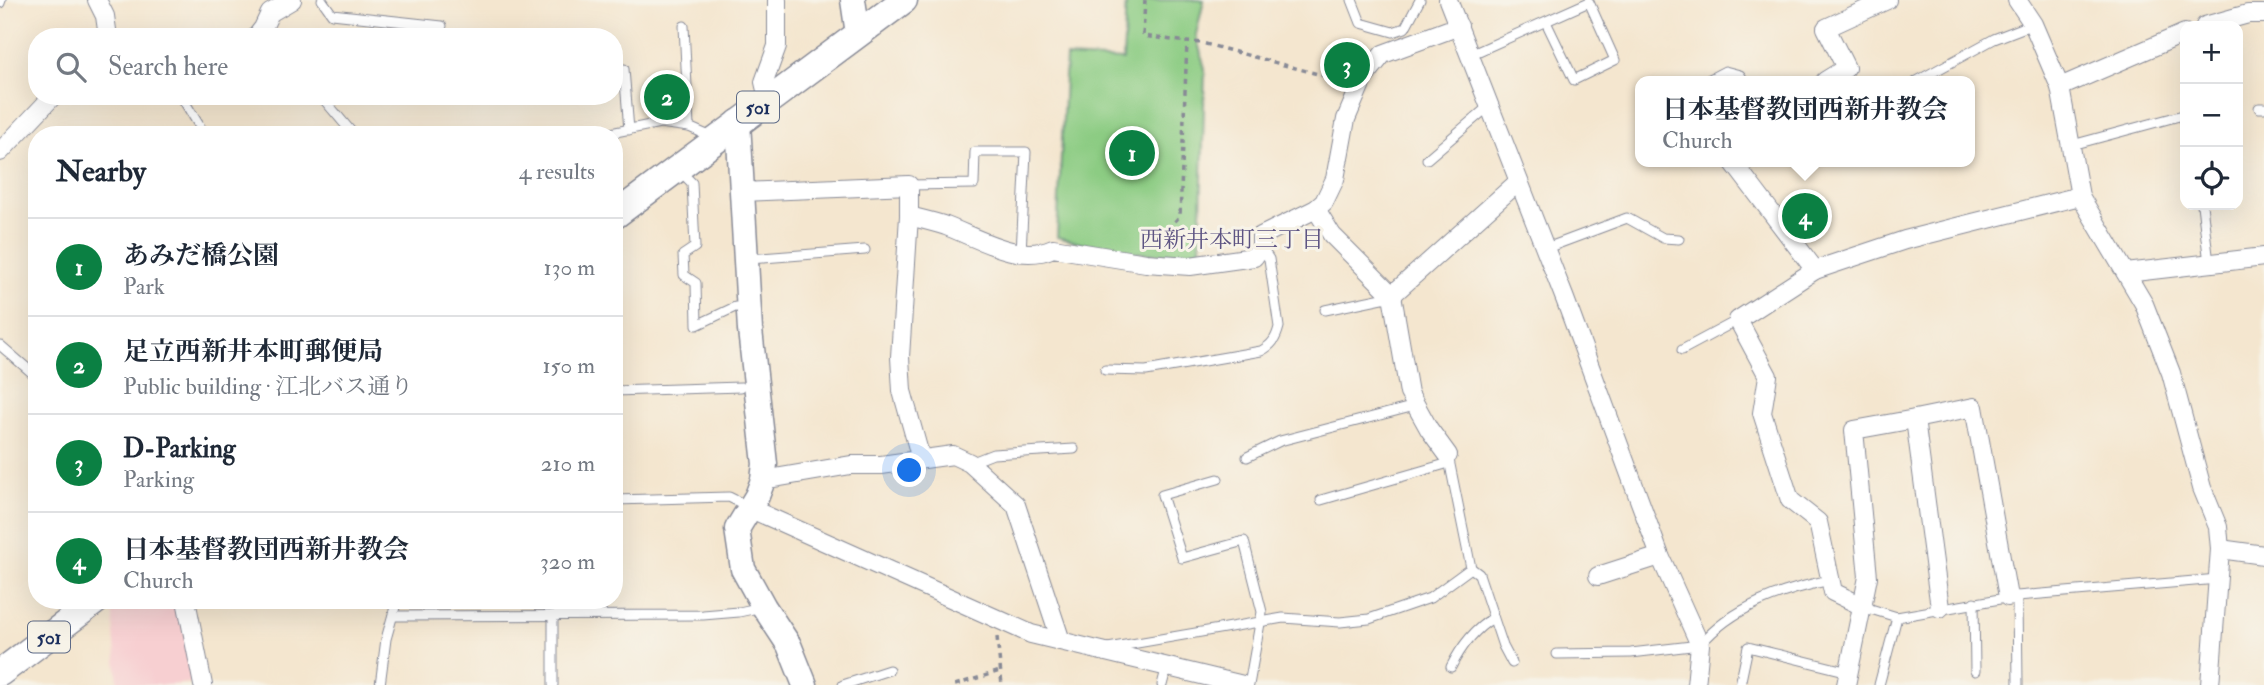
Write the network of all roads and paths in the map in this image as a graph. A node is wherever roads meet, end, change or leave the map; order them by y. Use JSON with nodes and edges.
{"nodes":[{"id":1,"x":97,"y":0,"type":"edge"},
{"id":2,"x":292,"y":0,"type":"edge"},
{"id":3,"x":322,"y":0,"type":"edge"},
{"id":4,"x":777,"y":0,"type":"edge"},
{"id":5,"x":853,"y":0,"type":"edge"},
{"id":6,"x":904,"y":0,"type":"edge"},
{"id":7,"x":1144,"y":0,"type":"edge"},
{"id":8,"x":1352,"y":0,"type":"edge"},
{"id":9,"x":1420,"y":0,"type":"edge"},
{"id":10,"x":1448,"y":0,"type":"edge"},
{"id":11,"x":1887,"y":0,"type":"edge"},
{"id":12,"x":2017,"y":0,"type":"edge"},
{"id":13,"x":2264,"y":14,"type":"edge"},
{"id":14,"x":2223,"y":21,"type":"edge"},
{"id":15,"x":1546,"y":22,"type":"junction"},
{"id":16,"x":2033,"y":24,"type":"junction"},
{"id":17,"x":442,"y":26,"type":"dead end"},
{"id":18,"x":684,"y":26,"type":"dead end"},
{"id":19,"x":1459,"y":26,"type":"junction"},
{"id":20,"x":107,"y":28,"type":"edge"},
{"id":21,"x":265,"y":28,"type":"edge"},
{"id":22,"x":858,"y":34,"type":"junction"},
{"id":23,"x":2180,"y":35,"type":"edge"},
{"id":24,"x":1403,"y":38,"type":"junction"},
{"id":25,"x":1187,"y":42,"type":"junction"},
{"id":26,"x":1470,"y":55,"type":"junction"},
{"id":27,"x":624,"y":69,"type":"dead end"},
{"id":28,"x":1716,"y":76,"type":"edge"},
{"id":29,"x":1741,"y":76,"type":"edge"},
{"id":30,"x":1833,"y":76,"type":"edge"},
{"id":31,"x":1926,"y":76,"type":"edge"},
{"id":32,"x":1352,"y":84,"type":"dead end"},
{"id":33,"x":2060,"y":87,"type":"junction"},
{"id":34,"x":768,"y":99,"type":"junction"},
{"id":35,"x":44,"y":105,"type":"edge"},
{"id":36,"x":187,"y":105,"type":"edge"},
{"id":37,"x":329,"y":105,"type":"edge"},
{"id":38,"x":1489,"y":106,"type":"junction"},
{"id":39,"x":2180,"y":116,"type":"edge"},
{"id":40,"x":738,"y":122,"type":"junction"},
{"id":41,"x":199,"y":126,"type":"edge"},
{"id":42,"x":346,"y":126,"type":"edge"},
{"id":43,"x":689,"y":127,"type":"junction"},
{"id":44,"x":629,"y":130,"type":"junction"},
{"id":45,"x":623,"y":131,"type":"edge"},
{"id":46,"x":716,"y":139,"type":"junction"},
{"id":47,"x":2072,"y":145,"type":"junction"},
{"id":48,"x":0,"y":152,"type":"edge"},
{"id":49,"x":1427,"y":159,"type":"dead end"},
{"id":50,"x":1737,"y":167,"type":"edge"},
{"id":51,"x":677,"y":168,"type":"junction"},
{"id":52,"x":1518,"y":182,"type":"junction"},
{"id":53,"x":909,"y":185,"type":"junction"},
{"id":54,"x":741,"y":192,"type":"junction"},
{"id":55,"x":2080,"y":196,"type":"junction"},
{"id":56,"x":623,"y":209,"type":"edge"},
{"id":57,"x":1317,"y":209,"type":"junction"},
{"id":58,"x":2203,"y":210,"type":"edge"},
{"id":59,"x":909,"y":216,"type":"junction"},
{"id":60,"x":1679,"y":239,"type":"dead end"},
{"id":61,"x":1261,"y":247,"type":"junction"},
{"id":62,"x":1544,"y":249,"type":"junction"},
{"id":63,"x":864,"y":250,"type":"dead end"},
{"id":64,"x":1021,"y":253,"type":"junction"},
{"id":65,"x":1157,"y":257,"type":"dead end"},
{"id":66,"x":2264,"y":257,"type":"edge"},
{"id":67,"x":747,"y":259,"type":"junction"},
{"id":68,"x":2209,"y":264,"type":"junction"},
{"id":69,"x":1815,"y":270,"type":"junction"},
{"id":70,"x":2126,"y":273,"type":"junction"},
{"id":71,"x":1392,"y":295,"type":"junction"},
{"id":72,"x":749,"y":307,"type":"junction"},
{"id":73,"x":1325,"y":310,"type":"dead end"},
{"id":74,"x":1738,"y":320,"type":"junction"},
{"id":75,"x":0,"y":345,"type":"edge"},
{"id":76,"x":1682,"y":350,"type":"dead end"},
{"id":77,"x":28,"y":369,"type":"edge"},
{"id":78,"x":1105,"y":370,"type":"dead end"},
{"id":79,"x":741,"y":387,"type":"dead end"},
{"id":80,"x":623,"y":391,"type":"edge"},
{"id":81,"x":1415,"y":406,"type":"junction"},
{"id":82,"x":1915,"y":419,"type":"junction"},
{"id":83,"x":1074,"y":449,"type":"dead end"},
{"id":84,"x":1247,"y":457,"type":"dead end"},
{"id":85,"x":921,"y":459,"type":"junction"},
{"id":86,"x":1449,"y":459,"type":"junction"},
{"id":87,"x":970,"y":463,"type":"junction"},
{"id":88,"x":763,"y":480,"type":"junction"},
{"id":89,"x":1218,"y":480,"type":"dead end"},
{"id":90,"x":623,"y":500,"type":"edge"},
{"id":91,"x":1321,"y":500,"type":"dead end"},
{"id":92,"x":749,"y":508,"type":"junction"},
{"id":93,"x":2220,"y":549,"type":"junction"},
{"id":94,"x":2264,"y":555,"type":"edge"},
{"id":95,"x":1660,"y":556,"type":"junction"},
{"id":96,"x":1471,"y":568,"type":"junction"},
{"id":97,"x":1598,"y":576,"type":"dead end"},
{"id":98,"x":2218,"y":579,"type":"junction"},
{"id":99,"x":1830,"y":580,"type":"junction"},
{"id":100,"x":2012,"y":596,"type":"junction"},
{"id":101,"x":1974,"y":602,"type":"junction"},
{"id":102,"x":764,"y":607,"type":"junction"},
{"id":103,"x":1864,"y":607,"type":"junction"},
{"id":104,"x":1940,"y":608,"type":"junction"},
{"id":105,"x":85,"y":609,"type":"edge"},
{"id":106,"x":188,"y":609,"type":"edge"},
{"id":107,"x":395,"y":609,"type":"edge"},
{"id":108,"x":559,"y":609,"type":"edge"},
{"id":109,"x":557,"y":615,"type":"junction"},
{"id":110,"x":393,"y":616,"type":"junction"},
{"id":111,"x":1897,"y":617,"type":"junction"},
{"id":112,"x":995,"y":618,"type":"junction"},
{"id":113,"x":1493,"y":618,"type":"junction"},
{"id":114,"x":1261,"y":622,"type":"junction"},
{"id":115,"x":1061,"y":641,"type":"junction"},
{"id":116,"x":1700,"y":645,"type":"junction"},
{"id":117,"x":1100,"y":649,"type":"junction"},
{"id":118,"x":1557,"y":654,"type":"dead end"},
{"id":119,"x":1512,"y":663,"type":"dead end"},
{"id":120,"x":1167,"y":666,"type":"junction"},
{"id":121,"x":1451,"y":667,"type":"dead end"},
{"id":122,"x":888,"y":670,"type":"dead end"},
{"id":123,"x":1000,"y":671,"type":"junction"},
{"id":124,"x":1975,"y":671,"type":"dead end"},
{"id":125,"x":0,"y":673,"type":"edge"},
{"id":126,"x":1848,"y":678,"type":"edge"},
{"id":127,"x":202,"y":685,"type":"edge"},
{"id":128,"x":380,"y":685,"type":"edge"},
{"id":129,"x":553,"y":685,"type":"edge"},
{"id":130,"x":805,"y":685,"type":"edge"},
{"id":131,"x":843,"y":685,"type":"edge"},
{"id":132,"x":955,"y":685,"type":"edge"},
{"id":133,"x":1002,"y":685,"type":"edge"},
{"id":134,"x":1162,"y":685,"type":"edge"},
{"id":135,"x":1243,"y":685,"type":"edge"},
{"id":136,"x":1249,"y":685,"type":"edge"},
{"id":137,"x":1696,"y":685,"type":"edge"},
{"id":138,"x":1740,"y":685,"type":"edge"},
{"id":139,"x":1879,"y":685,"type":"edge"},
{"id":140,"x":2018,"y":685,"type":"edge"},
{"id":141,"x":2210,"y":685,"type":"edge"}],
"edges":[{"from":1,"to":20,"type":"street"},
{"from":2,"to":21,"type":"street"},
{"from":3,"to":17,"type":"lane"},
{"from":4,"to":34,"type":"street"},
{"from":5,"to":22,"type":"street"},
{"from":6,"to":22,"type":"main road","number":"501"},
{"from":7,"to":25,"type":"path"},
{"from":8,"to":24,"type":"lane"},
{"from":9,"to":24,"type":"lane"},
{"from":10,"to":19,"type":"street"},
{"from":11,"to":30,"type":"street"},
{"from":12,"to":16,"type":"street"},
{"from":13,"to":14,"type":"street"},
{"from":15,"to":15,"type":"lane"},
{"from":15,"to":26,"type":"lane"},
{"from":16,"to":31,"type":"lane"},
{"from":16,"to":33,"type":"street"},
{"from":18,"to":43,"type":"lane"},
{"from":19,"to":24,"type":"street"},
{"from":19,"to":26,"type":"street"},
{"from":22,"to":34,"type":"main road","number":"501"},
{"from":23,"to":33,"type":"street"},
{"from":24,"to":57,"type":"street"},
{"from":25,"to":32,"type":"path"},
{"from":25,"to":65,"type":"path"},
{"from":26,"to":38,"type":"street"},
{"from":27,"to":44,"type":"lane"},
{"from":28,"to":29,"type":"lane"},
{"from":33,"to":47,"type":"street"},
{"from":34,"to":40,"type":"main road","number":"501"},
{"from":35,"to":48,"type":"street"},
{"from":36,"to":41,"type":"lane"},
{"from":37,"to":42,"type":"lane"},
{"from":38,"to":49,"type":"lane"},
{"from":38,"to":52,"type":"street"},
{"from":39,"to":47,"type":"lane"},
{"from":40,"to":46,"type":"main road","number":"501"},
{"from":40,"to":54,"type":"street"},
{"from":43,"to":44,"type":"lane"},
{"from":43,"to":46,"type":"lane"},
{"from":44,"to":45,"type":"lane"},
{"from":46,"to":51,"type":"main road","number":"501"},
{"from":47,"to":55,"type":"street"},
{"from":50,"to":69,"type":"street"},
{"from":51,"to":56,"type":"main road","number":"501"},
{"from":51,"to":72,"type":"lane"},
{"from":52,"to":62,"type":"street"},
{"from":52,"to":71,"type":"street"},
{"from":53,"to":54,"type":"street"},
{"from":53,"to":59,"type":"street"},
{"from":53,"to":64,"type":"lane"},
{"from":54,"to":67,"type":"street"},
{"from":55,"to":69,"type":"street"},
{"from":55,"to":70,"type":"street"},
{"from":57,"to":61,"type":"street"},
{"from":57,"to":71,"type":"street"},
{"from":58,"to":68,"type":"lane"},
{"from":59,"to":64,"type":"street"},
{"from":59,"to":85,"type":"street"},
{"from":60,"to":62,"type":"lane"},
{"from":61,"to":64,"type":"street"},
{"from":61,"to":78,"type":"lane"},
{"from":62,"to":95,"type":"street"},
{"from":63,"to":67,"type":"lane"},
{"from":66,"to":68,"type":"street"},
{"from":67,"to":72,"type":"street"},
{"from":68,"to":70,"type":"street"},
{"from":69,"to":74,"type":"street"},
{"from":70,"to":93,"type":"street"},
{"from":71,"to":73,"type":"lane"},
{"from":71,"to":81,"type":"street"},
{"from":72,"to":88,"type":"street"},
{"from":74,"to":76,"type":"lane"},
{"from":74,"to":99,"type":"street"},
{"from":75,"to":77,"type":"lane"},
{"from":79,"to":80,"type":"lane"},
{"from":81,"to":84,"type":"lane"},
{"from":81,"to":86,"type":"street"},
{"from":82,"to":100,"type":"street"},
{"from":82,"to":103,"type":"street"},
{"from":82,"to":104,"type":"street"},
{"from":83,"to":87,"type":"lane"},
{"from":85,"to":87,"type":"street"},
{"from":85,"to":88,"type":"street"},
{"from":86,"to":91,"type":"lane"},
{"from":86,"to":96,"type":"lane"},
{"from":87,"to":115,"type":"street"},
{"from":88,"to":92,"type":"street"},
{"from":89,"to":114,"type":"lane"},
{"from":90,"to":92,"type":"lane"},
{"from":92,"to":102,"type":"street"},
{"from":92,"to":112,"type":"street"},
{"from":93,"to":94,"type":"street"},
{"from":93,"to":98,"type":"street"},
{"from":95,"to":97,"type":"street"},
{"from":95,"to":116,"type":"street"},
{"from":96,"to":113,"type":"lane"},
{"from":96,"to":114,"type":"lane"},
{"from":98,"to":100,"type":"lane"},
{"from":98,"to":141,"type":"street"},
{"from":99,"to":103,"type":"street"},
{"from":99,"to":116,"type":"lane"},
{"from":100,"to":101,"type":"lane"},
{"from":100,"to":140,"type":"lane"},
{"from":101,"to":104,"type":"lane"},
{"from":101,"to":124,"type":"lane"},
{"from":102,"to":109,"type":"lane"},
{"from":102,"to":130,"type":"street"},
{"from":103,"to":111,"type":"lane"},
{"from":103,"to":126,"type":"street"},
{"from":104,"to":111,"type":"lane"},
{"from":105,"to":125,"type":"main road","number":"501"},
{"from":106,"to":127,"type":"street"},
{"from":107,"to":110,"type":"lane"},
{"from":108,"to":109,"type":"lane"},
{"from":109,"to":110,"type":"lane"},
{"from":109,"to":129,"type":"lane"},
{"from":110,"to":128,"type":"lane"},
{"from":111,"to":139,"type":"lane"},
{"from":112,"to":115,"type":"street"},
{"from":112,"to":123,"type":"path"},
{"from":113,"to":119,"type":"lane"},
{"from":113,"to":121,"type":"lane"},
{"from":114,"to":117,"type":"lane"},
{"from":114,"to":136,"type":"lane"},
{"from":115,"to":117,"type":"street"},
{"from":116,"to":118,"type":"lane"},
{"from":116,"to":137,"type":"street"},
{"from":117,"to":120,"type":"street"},
{"from":120,"to":134,"type":"lane"},
{"from":120,"to":135,"type":"street"},
{"from":122,"to":131,"type":"lane"},
{"from":123,"to":132,"type":"path"},
{"from":123,"to":133,"type":"path"},
{"from":126,"to":138,"type":"lane"}]}
